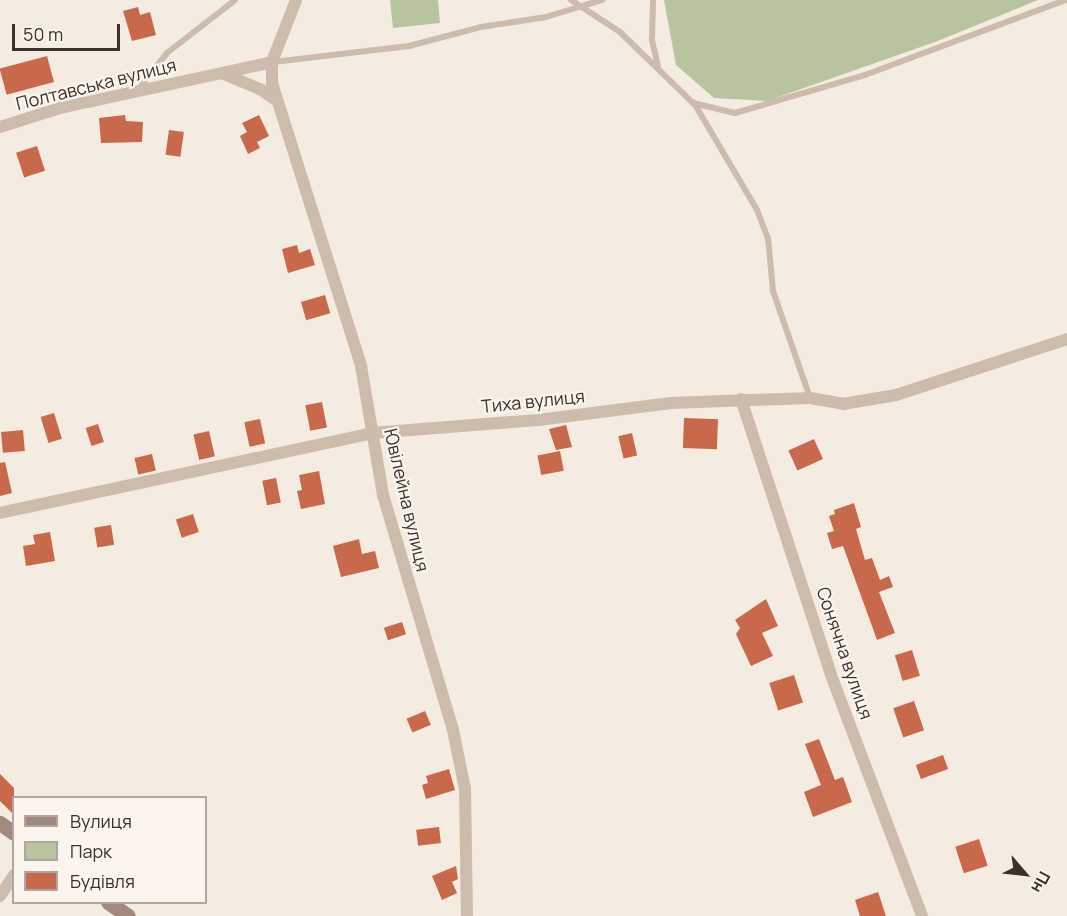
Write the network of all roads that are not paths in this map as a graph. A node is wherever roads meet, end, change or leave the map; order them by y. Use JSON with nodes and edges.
{"nodes":[{"id":1,"x":235,"y":0,"type":"edge"},
{"id":2,"x":571,"y":0,"type":"edge"},
{"id":3,"x":602,"y":0,"type":"edge"},
{"id":4,"x":653,"y":0,"type":"edge"},
{"id":5,"x":1066,"y":0,"type":"edge"},
{"id":6,"x":294,"y":2,"type":"edge"},
{"id":7,"x":584,"y":7,"type":"junction"},
{"id":8,"x":272,"y":62,"type":"junction"},
{"id":9,"x":658,"y":65,"type":"junction"},
{"id":10,"x":220,"y":74,"type":"junction"},
{"id":11,"x":137,"y":91,"type":"junction"},
{"id":12,"x":276,"y":100,"type":"junction"},
{"id":13,"x":693,"y":103,"type":"junction"},
{"id":14,"x":0,"y":127,"type":"edge"},
{"id":15,"x":1067,"y":339,"type":"edge"},
{"id":16,"x":810,"y":398,"type":"junction"},
{"id":17,"x":741,"y":399,"type":"junction"},
{"id":18,"x":372,"y":433,"type":"junction"},
{"id":19,"x":0,"y":513,"type":"edge"},
{"id":20,"x":12,"y":878,"type":"edge"},
{"id":21,"x":0,"y":896,"type":"edge"},
{"id":22,"x":110,"y":904,"type":"edge"},
{"id":23,"x":128,"y":916,"type":"edge"},
{"id":24,"x":467,"y":916,"type":"edge"},
{"id":25,"x":922,"y":916,"type":"edge"}],
"edges":[{"from":1,"to":11,"type":"lane"},
{"from":2,"to":7,"type":"lane"},
{"from":3,"to":7,"type":"lane"},
{"from":4,"to":9,"type":"lane"},
{"from":5,"to":13,"type":"lane"},
{"from":6,"to":8,"type":"street"},
{"from":7,"to":8,"type":"lane"},
{"from":7,"to":9,"type":"lane"},
{"from":8,"to":10,"type":"street","name":"Полтавська вулиця"},
{"from":8,"to":12,"type":"street","name":"Ювілейна вулиця"},
{"from":9,"to":13,"type":"lane"},
{"from":10,"to":11,"type":"street","name":"Полтавська вулиця"},
{"from":10,"to":12,"type":"street"},
{"from":11,"to":14,"type":"street","name":"Полтавська вулиця"},
{"from":12,"to":18,"type":"street","name":"Ювілейна вулиця"},
{"from":13,"to":16,"type":"lane"},
{"from":15,"to":16,"type":"street","name":"Тиха вулиця"},
{"from":16,"to":17,"type":"street","name":"Тиха вулиця"},
{"from":17,"to":18,"type":"street","name":"Тиха вулиця"},
{"from":17,"to":25,"type":"street","name":"Сонячна вулиця"},
{"from":18,"to":19,"type":"street","name":"Тиха вулиця"},
{"from":18,"to":24,"type":"street","name":"Ювілейна вулиця"},
{"from":20,"to":21,"type":"street"},
{"from":22,"to":23,"type":"main road"}]}
